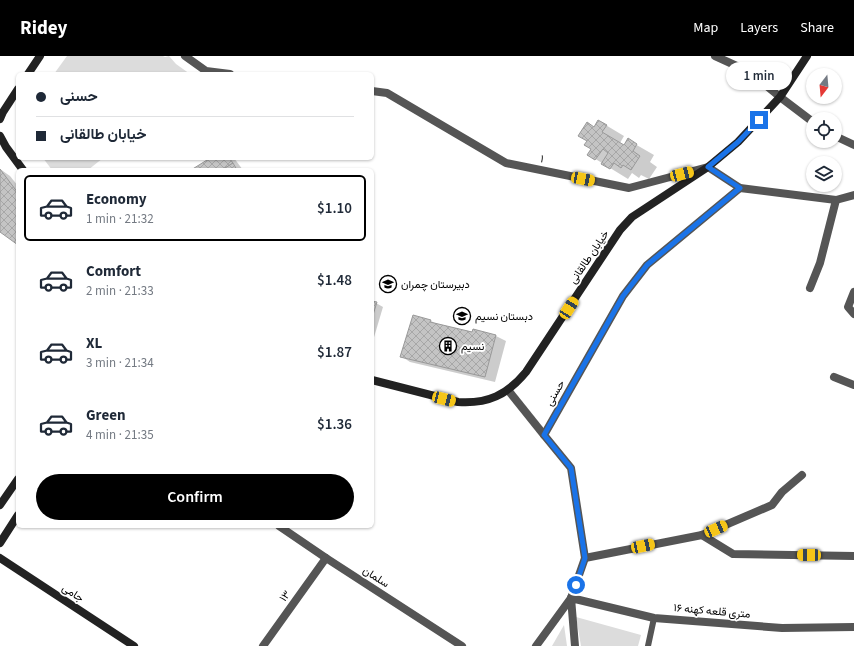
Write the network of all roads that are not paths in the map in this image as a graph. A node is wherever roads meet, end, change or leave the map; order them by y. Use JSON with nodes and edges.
{"nodes":[{"id":1,"x":40,"y":56,"type":"edge"},
{"id":2,"x":185,"y":56,"type":"edge"},
{"id":3,"x":715,"y":56,"type":"edge"},
{"id":4,"x":807,"y":56,"type":"edge"},
{"id":5,"x":29,"y":72,"type":"edge"},
{"id":6,"x":214,"y":72,"type":"edge"},
{"id":7,"x":374,"y":91,"type":"edge"},
{"id":8,"x":16,"y":92,"type":"edge"},
{"id":9,"x":780,"y":98,"type":"junction"},
{"id":10,"x":806,"y":117,"type":"edge"},
{"id":11,"x":0,"y":119,"type":"edge"},
{"id":12,"x":0,"y":136,"type":"edge"},
{"id":13,"x":842,"y":139,"type":"edge"},
{"id":14,"x":854,"y":145,"type":"edge"},
{"id":15,"x":708,"y":167,"type":"junction"},
{"id":16,"x":22,"y":168,"type":"edge"},
{"id":17,"x":740,"y":188,"type":"junction"},
{"id":18,"x":854,"y":195,"type":"edge"},
{"id":19,"x":836,"y":200,"type":"junction"},
{"id":20,"x":810,"y":288,"type":"dead end"},
{"id":21,"x":854,"y":292,"type":"edge"},
{"id":22,"x":854,"y":314,"type":"edge"},
{"id":23,"x":834,"y":377,"type":"dead end"},
{"id":24,"x":374,"y":381,"type":"edge"},
{"id":25,"x":854,"y":385,"type":"edge"},
{"id":26,"x":508,"y":390,"type":"junction"},
{"id":27,"x":544,"y":435,"type":"junction"},
{"id":28,"x":802,"y":475,"type":"dead end"},
{"id":29,"x":16,"y":482,"type":"edge"},
{"id":30,"x":0,"y":505,"type":"edge"},
{"id":31,"x":16,"y":518,"type":"edge"},
{"id":32,"x":282,"y":528,"type":"edge"},
{"id":33,"x":702,"y":535,"type":"junction"},
{"id":34,"x":0,"y":543,"type":"edge"},
{"id":35,"x":854,"y":556,"type":"edge"},
{"id":36,"x":0,"y":558,"type":"edge"},
{"id":37,"x":326,"y":558,"type":"junction"},
{"id":38,"x":585,"y":558,"type":"junction"},
{"id":39,"x":571,"y":598,"type":"junction"},
{"id":40,"x":654,"y":618,"type":"junction"},
{"id":41,"x":854,"y":627,"type":"edge"},
{"id":42,"x":134,"y":646,"type":"edge"},
{"id":43,"x":263,"y":646,"type":"edge"},
{"id":44,"x":462,"y":646,"type":"edge"},
{"id":45,"x":536,"y":646,"type":"edge"},
{"id":46,"x":575,"y":646,"type":"edge"},
{"id":47,"x":648,"y":646,"type":"edge"}],
"edges":[{"from":1,"to":5,"type":"main road"},
{"from":2,"to":6,"type":"street"},
{"from":3,"to":9,"type":"street"},
{"from":4,"to":9,"type":"main road","name":"خیابان طالقانی"},
{"from":7,"to":15,"type":"street","name":"۱"},
{"from":8,"to":11,"type":"main road"},
{"from":9,"to":10,"type":"street"},
{"from":9,"to":15,"type":"main road","name":"خیابان طالقانی"},
{"from":12,"to":16,"type":"main road"},
{"from":13,"to":14,"type":"street"},
{"from":15,"to":17,"type":"street"},
{"from":15,"to":26,"type":"main road","name":"خیابان طالقانی"},
{"from":17,"to":19,"type":"street"},
{"from":17,"to":27,"type":"street","name":"حسنی"},
{"from":18,"to":19,"type":"street"},
{"from":19,"to":20,"type":"street"},
{"from":21,"to":22,"type":"street"},
{"from":23,"to":25,"type":"street"},
{"from":24,"to":26,"type":"main road","name":"خیابان طالقانی"},
{"from":26,"to":27,"type":"street"},
{"from":27,"to":38,"type":"street"},
{"from":28,"to":33,"type":"street"},
{"from":29,"to":30,"type":"main road"},
{"from":31,"to":34,"type":"main road"},
{"from":32,"to":37,"type":"street","name":"سلمان"},
{"from":33,"to":35,"type":"street"},
{"from":33,"to":38,"type":"street"},
{"from":36,"to":42,"type":"main road","name":"جامی"},
{"from":37,"to":43,"type":"street","name":"۱۳"},
{"from":37,"to":44,"type":"street","name":"سلمان"},
{"from":38,"to":39,"type":"street"},
{"from":39,"to":40,"type":"street","name":"۱۶ متری قلعه کهنه"},
{"from":39,"to":45,"type":"street"},
{"from":39,"to":46,"type":"street"},
{"from":40,"to":41,"type":"street","name":"۱۶ متری قلعه کهنه"},
{"from":40,"to":47,"type":"lane"}]}
